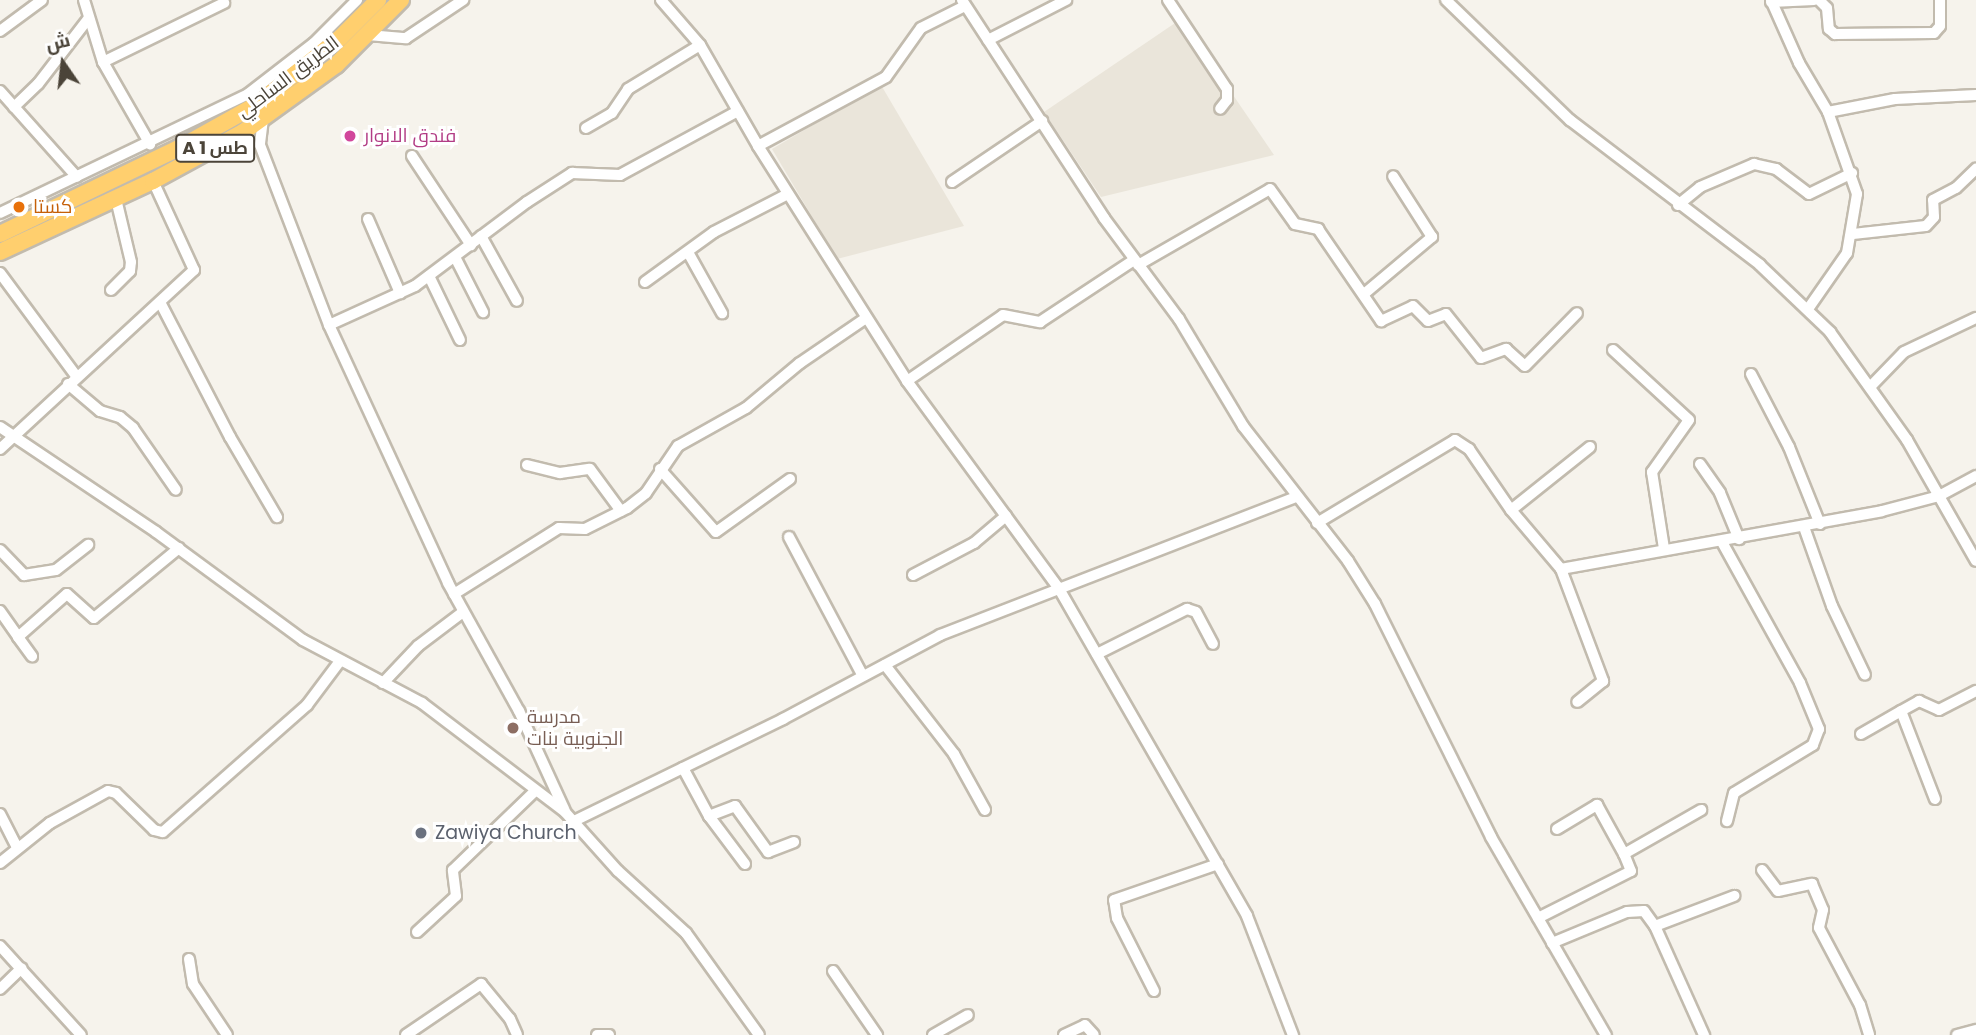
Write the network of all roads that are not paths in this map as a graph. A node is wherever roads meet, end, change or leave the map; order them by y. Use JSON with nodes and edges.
{"nodes":[{"id":1,"x":42,"y":0,"type":"edge"},
{"id":2,"x":339,"y":0,"type":"edge"},
{"id":3,"x":357,"y":0,"type":"edge"},
{"id":4,"x":378,"y":0,"type":"edge"},
{"id":5,"x":401,"y":0,"type":"edge"},
{"id":6,"x":463,"y":0,"type":"edge"},
{"id":7,"x":661,"y":0,"type":"edge"},
{"id":8,"x":1066,"y":0,"type":"edge"},
{"id":9,"x":1168,"y":0,"type":"edge"},
{"id":10,"x":1446,"y":0,"type":"edge"},
{"id":11,"x":1816,"y":0,"type":"edge"},
{"id":12,"x":1940,"y":0,"type":"edge"},
{"id":13,"x":87,"y":1,"type":"edge"},
{"id":14,"x":1771,"y":1,"type":"edge"},
{"id":15,"x":224,"y":3,"type":"dead end"},
{"id":16,"x":964,"y":3,"type":"edge"},
{"id":17,"x":347,"y":10,"type":"junction"},
{"id":18,"x":88,"y":19,"type":"junction"},
{"id":19,"x":0,"y":31,"type":"edge"},
{"id":20,"x":368,"y":35,"type":"junction"},
{"id":21,"x":988,"y":40,"type":"junction"},
{"id":22,"x":700,"y":45,"type":"junction"},
{"id":23,"x":103,"y":62,"type":"junction"},
{"id":24,"x":0,"y":91,"type":"edge"},
{"id":25,"x":1976,"y":95,"type":"edge"},
{"id":26,"x":14,"y":107,"type":"junction"},
{"id":27,"x":1220,"y":109,"type":"dead end"},
{"id":28,"x":738,"y":111,"type":"junction"},
{"id":29,"x":1828,"y":112,"type":"junction"},
{"id":30,"x":263,"y":119,"type":"junction"},
{"id":31,"x":1042,"y":121,"type":"junction"},
{"id":32,"x":586,"y":128,"type":"dead end"},
{"id":33,"x":243,"y":132,"type":"junction"},
{"id":34,"x":150,"y":144,"type":"junction"},
{"id":35,"x":260,"y":145,"type":"junction"},
{"id":36,"x":758,"y":146,"type":"junction"},
{"id":37,"x":412,"y":156,"type":"dead end"},
{"id":38,"x":1976,"y":169,"type":"edge"},
{"id":39,"x":1852,"y":173,"type":"junction"},
{"id":40,"x":1393,"y":176,"type":"dead end"},
{"id":41,"x":77,"y":177,"type":"junction"},
{"id":42,"x":153,"y":181,"type":"junction"},
{"id":43,"x":952,"y":182,"type":"dead end"},
{"id":44,"x":788,"y":194,"type":"junction"},
{"id":45,"x":116,"y":198,"type":"junction"},
{"id":46,"x":1678,"y":205,"type":"junction"},
{"id":47,"x":0,"y":213,"type":"edge"},
{"id":48,"x":368,"y":219,"type":"dead end"},
{"id":49,"x":0,"y":234,"type":"edge"},
{"id":50,"x":1853,"y":234,"type":"junction"},
{"id":51,"x":481,"y":236,"type":"junction"},
{"id":52,"x":471,"y":244,"type":"junction"},
{"id":53,"x":0,"y":252,"type":"edge"},
{"id":54,"x":689,"y":254,"type":"junction"},
{"id":55,"x":455,"y":257,"type":"junction"},
{"id":56,"x":1136,"y":263,"type":"junction"},
{"id":57,"x":0,"y":273,"type":"edge"},
{"id":58,"x":429,"y":276,"type":"junction"},
{"id":59,"x":645,"y":282,"type":"dead end"},
{"id":60,"x":111,"y":290,"type":"dead end"},
{"id":61,"x":400,"y":293,"type":"junction"},
{"id":62,"x":1364,"y":294,"type":"junction"},
{"id":63,"x":517,"y":301,"type":"dead end"},
{"id":64,"x":161,"y":304,"type":"junction"},
{"id":65,"x":1808,"y":309,"type":"junction"},
{"id":66,"x":483,"y":312,"type":"dead end"},
{"id":67,"x":722,"y":313,"type":"dead end"},
{"id":68,"x":1577,"y":313,"type":"dead end"},
{"id":69,"x":866,"y":318,"type":"junction"},
{"id":70,"x":1976,"y":318,"type":"edge"},
{"id":71,"x":329,"y":324,"type":"junction"},
{"id":72,"x":460,"y":340,"type":"dead end"},
{"id":73,"x":1614,"y":350,"type":"dead end"},
{"id":74,"x":1751,"y":374,"type":"dead end"},
{"id":75,"x":72,"y":381,"type":"junction"},
{"id":76,"x":907,"y":381,"type":"junction"},
{"id":77,"x":1871,"y":386,"type":"junction"},
{"id":78,"x":0,"y":427,"type":"edge"},
{"id":79,"x":13,"y":435,"type":"junction"},
{"id":80,"x":1590,"y":447,"type":"dead end"},
{"id":81,"x":0,"y":449,"type":"edge"},
{"id":82,"x":1700,"y":464,"type":"dead end"},
{"id":83,"x":527,"y":465,"type":"dead end"},
{"id":84,"x":660,"y":469,"type":"junction"},
{"id":85,"x":1976,"y":476,"type":"edge"},
{"id":86,"x":790,"y":480,"type":"dead end"},
{"id":87,"x":176,"y":490,"type":"dead end"},
{"id":88,"x":1939,"y":496,"type":"junction"},
{"id":89,"x":1296,"y":497,"type":"junction"},
{"id":90,"x":621,"y":510,"type":"junction"},
{"id":91,"x":1511,"y":510,"type":"junction"},
{"id":92,"x":1006,"y":516,"type":"junction"},
{"id":93,"x":277,"y":517,"type":"dead end"},
{"id":94,"x":1317,"y":523,"type":"junction"},
{"id":95,"x":1820,"y":524,"type":"junction"},
{"id":96,"x":1804,"y":527,"type":"junction"},
{"id":97,"x":789,"y":537,"type":"dead end"},
{"id":98,"x":1739,"y":539,"type":"junction"},
{"id":99,"x":1722,"y":542,"type":"junction"},
{"id":100,"x":88,"y":545,"type":"dead end"},
{"id":101,"x":179,"y":548,"type":"junction"},
{"id":102,"x":1664,"y":549,"type":"junction"},
{"id":103,"x":0,"y":550,"type":"edge"},
{"id":104,"x":1976,"y":561,"type":"edge"},
{"id":105,"x":1561,"y":569,"type":"junction"},
{"id":106,"x":913,"y":575,"type":"dead end"},
{"id":107,"x":1058,"y":587,"type":"junction"},
{"id":108,"x":454,"y":594,"type":"junction"},
{"id":109,"x":0,"y":611,"type":"edge"},
{"id":110,"x":463,"y":612,"type":"junction"},
{"id":111,"x":18,"y":637,"type":"junction"},
{"id":112,"x":1213,"y":644,"type":"dead end"},
{"id":113,"x":1097,"y":653,"type":"junction"},
{"id":114,"x":32,"y":656,"type":"dead end"},
{"id":115,"x":340,"y":661,"type":"junction"},
{"id":116,"x":885,"y":665,"type":"junction"},
{"id":117,"x":1865,"y":675,"type":"dead end"},
{"id":118,"x":863,"y":676,"type":"junction"},
{"id":119,"x":383,"y":683,"type":"junction"},
{"id":120,"x":1976,"y":691,"type":"edge"},
{"id":121,"x":1577,"y":702,"type":"dead end"},
{"id":122,"x":1901,"y":710,"type":"junction"},
{"id":123,"x":1861,"y":734,"type":"dead end"},
{"id":124,"x":682,"y":768,"type":"junction"},
{"id":125,"x":535,"y":791,"type":"junction"},
{"id":126,"x":1935,"y":799,"type":"dead end"},
{"id":127,"x":985,"y":810,"type":"dead end"},
{"id":128,"x":1701,"y":810,"type":"dead end"},
{"id":129,"x":565,"y":812,"type":"junction"},
{"id":130,"x":0,"y":814,"type":"edge"},
{"id":131,"x":709,"y":816,"type":"junction"},
{"id":132,"x":574,"y":821,"type":"junction"},
{"id":133,"x":1727,"y":821,"type":"dead end"},
{"id":134,"x":1557,"y":828,"type":"dead end"},
{"id":135,"x":794,"y":842,"type":"dead end"},
{"id":136,"x":17,"y":848,"type":"junction"},
{"id":137,"x":1624,"y":854,"type":"junction"},
{"id":138,"x":0,"y":863,"type":"edge"},
{"id":139,"x":745,"y":864,"type":"dead end"},
{"id":140,"x":1218,"y":864,"type":"junction"},
{"id":141,"x":1762,"y":870,"type":"dead end"},
{"id":142,"x":1734,"y":896,"type":"dead end"},
{"id":143,"x":1538,"y":918,"type":"junction"},
{"id":144,"x":1656,"y":926,"type":"junction"},
{"id":145,"x":417,"y":932,"type":"dead end"},
{"id":146,"x":1552,"y":943,"type":"junction"},
{"id":147,"x":0,"y":946,"type":"edge"},
{"id":148,"x":189,"y":959,"type":"dead end"},
{"id":149,"x":22,"y":968,"type":"junction"},
{"id":150,"x":833,"y":971,"type":"dead end"},
{"id":151,"x":0,"y":989,"type":"edge"},
{"id":152,"x":1154,"y":990,"type":"dead end"},
{"id":153,"x":968,"y":1015,"type":"dead end"},
{"id":154,"x":1976,"y":1030,"type":"edge"},
{"id":155,"x":81,"y":1035,"type":"edge"},
{"id":156,"x":227,"y":1035,"type":"edge"},
{"id":157,"x":406,"y":1035,"type":"edge"},
{"id":158,"x":517,"y":1035,"type":"edge"},
{"id":159,"x":597,"y":1035,"type":"edge"},
{"id":160,"x":609,"y":1035,"type":"edge"},
{"id":161,"x":759,"y":1035,"type":"edge"},
{"id":162,"x":877,"y":1035,"type":"edge"},
{"id":163,"x":933,"y":1035,"type":"edge"},
{"id":164,"x":1063,"y":1035,"type":"edge"},
{"id":165,"x":1094,"y":1035,"type":"edge"},
{"id":166,"x":1293,"y":1035,"type":"edge"},
{"id":167,"x":1606,"y":1035,"type":"edge"},
{"id":168,"x":1704,"y":1035,"type":"edge"},
{"id":169,"x":1869,"y":1035,"type":"edge"},
{"id":170,"x":1957,"y":1035,"type":"edge"}],
"edges":[{"from":1,"to":19,"type":"street"},
{"from":2,"to":17,"type":"street"},
{"from":3,"to":17,"type":"street"},
{"from":4,"to":49,"type":"highway","name":"الطريق الساحلي","number":"A 1 طس"},
{"from":5,"to":20,"type":"highway","name":"الطريق الساحلي","number":"A 1 طس"},
{"from":6,"to":20,"type":"street"},
{"from":7,"to":22,"type":"street"},
{"from":8,"to":21,"type":"street"},
{"from":9,"to":27,"type":"street"},
{"from":10,"to":46,"type":"street"},
{"from":11,"to":12,"type":"street"},
{"from":11,"to":14,"type":"street"},
{"from":13,"to":18,"type":"street"},
{"from":14,"to":29,"type":"street"},
{"from":15,"to":23,"type":"street"},
{"from":16,"to":21,"type":"street"},
{"from":16,"to":36,"type":"street"},
{"from":17,"to":34,"type":"street"},
{"from":18,"to":23,"type":"street"},
{"from":18,"to":26,"type":"street"},
{"from":20,"to":30,"type":"highway","name":"الطريق الساحلي","number":"A 1 طس"},
{"from":21,"to":31,"type":"street"},
{"from":22,"to":28,"type":"street"},
{"from":22,"to":32,"type":"street"},
{"from":23,"to":34,"type":"street"},
{"from":24,"to":26,"type":"street"},
{"from":25,"to":29,"type":"street"},
{"from":26,"to":41,"type":"street"},
{"from":28,"to":36,"type":"street"},
{"from":28,"to":51,"type":"street"},
{"from":29,"to":39,"type":"street"},
{"from":30,"to":33,"type":"highway","name":"الطريق الساحلي","number":"A 1 طس"},
{"from":30,"to":35,"type":"street"},
{"from":31,"to":43,"type":"street"},
{"from":31,"to":56,"type":"street"},
{"from":33,"to":35,"type":"street"},
{"from":33,"to":42,"type":"highway","name":"الطريق الساحلي","number":"A 1 طس"},
{"from":34,"to":41,"type":"street"},
{"from":35,"to":71,"type":"street"},
{"from":36,"to":44,"type":"street"},
{"from":37,"to":52,"type":"street"},
{"from":38,"to":50,"type":"street"},
{"from":39,"to":46,"type":"street"},
{"from":39,"to":50,"type":"street"},
{"from":40,"to":62,"type":"street"},
{"from":41,"to":47,"type":"street"},
{"from":42,"to":45,"type":"highway","name":"الطريق الساحلي","number":"A 1 طس"},
{"from":42,"to":64,"type":"street"},
{"from":44,"to":54,"type":"street"},
{"from":44,"to":69,"type":"street"},
{"from":45,"to":53,"type":"highway","name":"الطريق الساحلي","number":"A 1 طس"},
{"from":45,"to":60,"type":"street"},
{"from":46,"to":65,"type":"street"},
{"from":48,"to":61,"type":"street"},
{"from":50,"to":65,"type":"street"},
{"from":51,"to":52,"type":"street"},
{"from":51,"to":63,"type":"street"},
{"from":52,"to":55,"type":"street"},
{"from":54,"to":59,"type":"street"},
{"from":54,"to":67,"type":"street"},
{"from":55,"to":58,"type":"street"},
{"from":55,"to":66,"type":"street"},
{"from":56,"to":62,"type":"street"},
{"from":56,"to":76,"type":"street"},
{"from":56,"to":89,"type":"street"},
{"from":57,"to":75,"type":"street"},
{"from":58,"to":61,"type":"street"},
{"from":58,"to":72,"type":"street"},
{"from":61,"to":71,"type":"street"},
{"from":62,"to":68,"type":"street"},
{"from":64,"to":75,"type":"street"},
{"from":64,"to":93,"type":"street"},
{"from":65,"to":77,"type":"street"},
{"from":69,"to":76,"type":"street"},
{"from":69,"to":84,"type":"street"},
{"from":70,"to":77,"type":"street"},
{"from":71,"to":108,"type":"street"},
{"from":73,"to":102,"type":"street"},
{"from":74,"to":95,"type":"street"},
{"from":75,"to":79,"type":"street"},
{"from":75,"to":87,"type":"street"},
{"from":76,"to":92,"type":"street"},
{"from":77,"to":88,"type":"street"},
{"from":78,"to":79,"type":"street"},
{"from":79,"to":81,"type":"street"},
{"from":79,"to":101,"type":"street"},
{"from":80,"to":91,"type":"street"},
{"from":82,"to":98,"type":"street"},
{"from":83,"to":90,"type":"street"},
{"from":84,"to":86,"type":"street"},
{"from":84,"to":90,"type":"street"},
{"from":85,"to":88,"type":"street"},
{"from":88,"to":95,"type":"street"},
{"from":88,"to":104,"type":"street"},
{"from":89,"to":94,"type":"street"},
{"from":89,"to":107,"type":"street"},
{"from":90,"to":108,"type":"street"},
{"from":91,"to":94,"type":"street"},
{"from":91,"to":105,"type":"street"},
{"from":92,"to":106,"type":"street"},
{"from":92,"to":107,"type":"street"},
{"from":94,"to":143,"type":"street"},
{"from":95,"to":96,"type":"street"},
{"from":96,"to":98,"type":"street"},
{"from":96,"to":117,"type":"street"},
{"from":97,"to":118,"type":"street"},
{"from":98,"to":99,"type":"street"},
{"from":99,"to":102,"type":"street"},
{"from":99,"to":133,"type":"street"},
{"from":100,"to":103,"type":"street"},
{"from":101,"to":111,"type":"street"},
{"from":101,"to":115,"type":"street"},
{"from":102,"to":105,"type":"street"},
{"from":105,"to":121,"type":"street"},
{"from":107,"to":113,"type":"street"},
{"from":107,"to":116,"type":"street"},
{"from":108,"to":110,"type":"street"},
{"from":109,"to":111,"type":"street"},
{"from":110,"to":119,"type":"street"},
{"from":110,"to":129,"type":"street"},
{"from":111,"to":114,"type":"street"},
{"from":112,"to":113,"type":"street"},
{"from":113,"to":140,"type":"street"},
{"from":115,"to":119,"type":"street"},
{"from":115,"to":136,"type":"street"},
{"from":116,"to":118,"type":"street"},
{"from":116,"to":127,"type":"street"},
{"from":118,"to":124,"type":"street"},
{"from":119,"to":125,"type":"street"},
{"from":120,"to":122,"type":"street"},
{"from":122,"to":123,"type":"street"},
{"from":122,"to":126,"type":"street"},
{"from":124,"to":131,"type":"street"},
{"from":124,"to":132,"type":"street"},
{"from":125,"to":129,"type":"street"},
{"from":125,"to":145,"type":"street"},
{"from":128,"to":137,"type":"street"},
{"from":129,"to":132,"type":"street"},
{"from":130,"to":136,"type":"street"},
{"from":131,"to":135,"type":"street"},
{"from":131,"to":139,"type":"street"},
{"from":132,"to":161,"type":"street"},
{"from":134,"to":137,"type":"street"},
{"from":136,"to":138,"type":"street"},
{"from":137,"to":143,"type":"street"},
{"from":140,"to":152,"type":"street"},
{"from":140,"to":166,"type":"street"},
{"from":141,"to":169,"type":"street"},
{"from":142,"to":144,"type":"street"},
{"from":143,"to":146,"type":"street"},
{"from":144,"to":146,"type":"street"},
{"from":144,"to":168,"type":"street"},
{"from":146,"to":167,"type":"street"},
{"from":147,"to":149,"type":"street"},
{"from":148,"to":156,"type":"street"},
{"from":149,"to":151,"type":"street"},
{"from":149,"to":155,"type":"street"},
{"from":150,"to":162,"type":"street"},
{"from":153,"to":163,"type":"street"},
{"from":154,"to":170,"type":"street"},
{"from":157,"to":158,"type":"street"},
{"from":159,"to":160,"type":"street"},
{"from":164,"to":165,"type":"street"}]}
